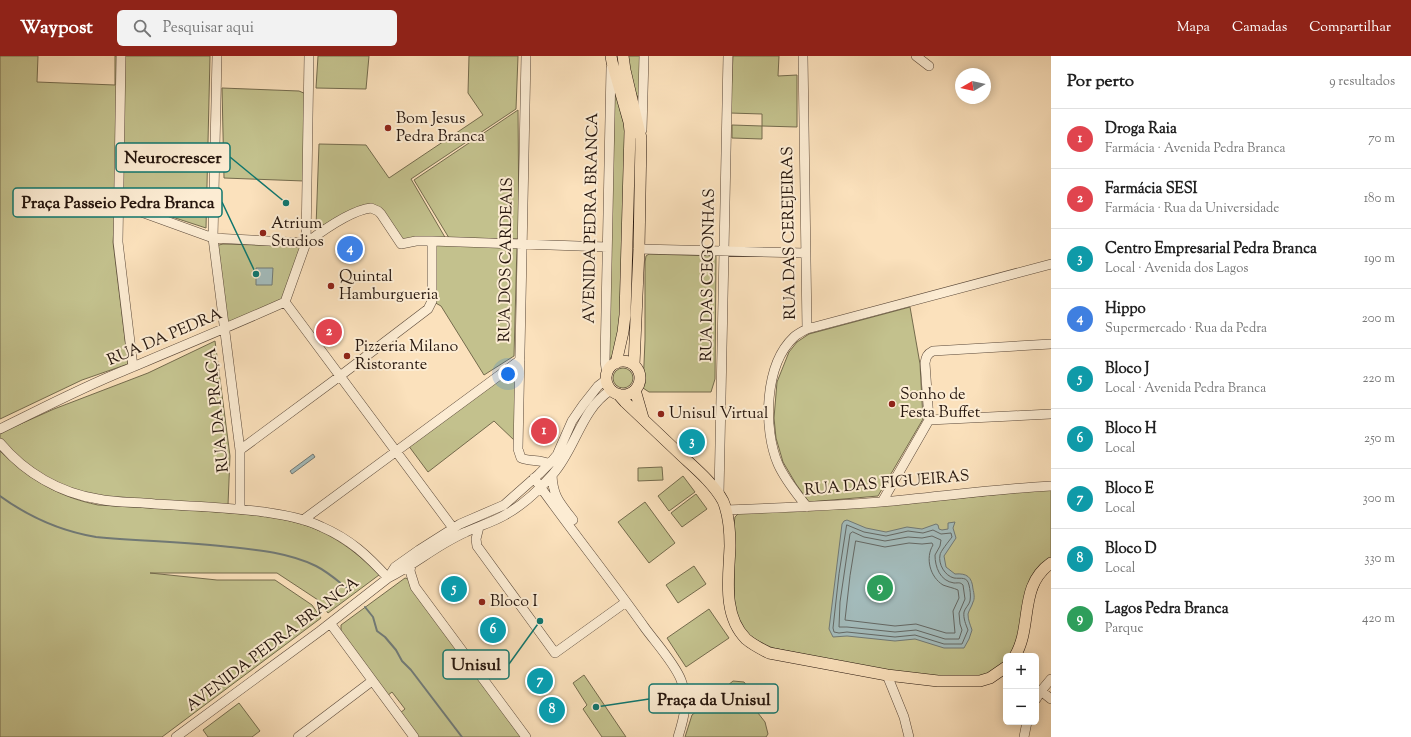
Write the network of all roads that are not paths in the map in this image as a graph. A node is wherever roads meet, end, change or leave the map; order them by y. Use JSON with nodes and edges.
{"nodes":[{"id":1,"x":121,"y":56,"type":"edge"},
{"id":2,"x":217,"y":56,"type":"edge"},
{"id":3,"x":309,"y":56,"type":"edge"},
{"id":4,"x":526,"y":56,"type":"edge"},
{"id":5,"x":623,"y":56,"type":"edge"},
{"id":6,"x":644,"y":56,"type":"edge"},
{"id":7,"x":728,"y":56,"type":"edge"},
{"id":8,"x":803,"y":56,"type":"edge"},
{"id":9,"x":916,"y":56,"type":"edge"},
{"id":10,"x":612,"y":59,"type":"edge"},
{"id":11,"x":929,"y":66,"type":"dead end"},
{"id":12,"x":641,"y":138,"type":"junction"},
{"id":13,"x":119,"y":204,"type":"junction"},
{"id":14,"x":213,"y":238,"type":"junction"},
{"id":15,"x":432,"y":241,"type":"junction"},
{"id":16,"x":306,"y":243,"type":"junction"},
{"id":17,"x":522,"y":245,"type":"junction"},
{"id":18,"x":607,"y":247,"type":"junction"},
{"id":19,"x":639,"y":249,"type":"junction"},
{"id":20,"x":724,"y":251,"type":"junction"},
{"id":21,"x":805,"y":253,"type":"junction"},
{"id":22,"x":1051,"y":264,"type":"edge"},
{"id":23,"x":285,"y":302,"type":"junction"},
{"id":24,"x":807,"y":329,"type":"junction"},
{"id":25,"x":224,"y":330,"type":"junction"},
{"id":26,"x":1051,"y":344,"type":"edge"},
{"id":27,"x":520,"y":360,"type":"junction"},
{"id":28,"x":616,"y":363,"type":"junction"},
{"id":29,"x":634,"y":365,"type":"junction"},
{"id":30,"x":133,"y":367,"type":"junction"},
{"id":31,"x":340,"y":376,"type":"junction"},
{"id":32,"x":611,"y":385,"type":"junction"},
{"id":33,"x":635,"y":390,"type":"junction"},
{"id":34,"x":1051,"y":414,"type":"edge"},
{"id":35,"x":643,"y":419,"type":"junction"},
{"id":36,"x":929,"y":420,"type":"junction"},
{"id":37,"x":0,"y":429,"type":"edge"},
{"id":38,"x":0,"y":443,"type":"edge"},
{"id":39,"x":240,"y":450,"type":"junction"},
{"id":40,"x":396,"y":450,"type":"junction"},
{"id":41,"x":549,"y":464,"type":"junction"},
{"id":42,"x":552,"y":475,"type":"junction"},
{"id":43,"x":534,"y":478,"type":"junction"},
{"id":44,"x":1051,"y":486,"type":"edge"},
{"id":45,"x":540,"y":487,"type":"junction"},
{"id":46,"x":718,"y":494,"type":"junction"},
{"id":47,"x":882,"y":502,"type":"junction"},
{"id":48,"x":806,"y":507,"type":"junction"},
{"id":49,"x":240,"y":509,"type":"junction"},
{"id":50,"x":726,"y":510,"type":"junction"},
{"id":51,"x":303,"y":520,"type":"junction"},
{"id":52,"x":479,"y":527,"type":"junction"},
{"id":53,"x":453,"y":528,"type":"junction"},
{"id":54,"x":1051,"y":563,"type":"edge"},
{"id":55,"x":411,"y":565,"type":"junction"},
{"id":56,"x":388,"y":578,"type":"junction"},
{"id":57,"x":412,"y":580,"type":"junction"},
{"id":58,"x":626,"y":602,"type":"junction"},
{"id":59,"x":330,"y":623,"type":"junction"},
{"id":60,"x":1016,"y":653,"type":"edge"},
{"id":61,"x":1003,"y":669,"type":"edge"},
{"id":62,"x":887,"y":675,"type":"junction"},
{"id":63,"x":1051,"y":679,"type":"edge"},
{"id":64,"x":372,"y":681,"type":"junction"},
{"id":65,"x":1039,"y":694,"type":"edge"},
{"id":66,"x":1039,"y":695,"type":"edge"},
{"id":67,"x":1051,"y":699,"type":"edge"},
{"id":68,"x":1026,"y":725,"type":"edge"},
{"id":69,"x":176,"y":737,"type":"edge"},
{"id":70,"x":298,"y":737,"type":"edge"},
{"id":71,"x":414,"y":737,"type":"edge"},
{"id":72,"x":526,"y":737,"type":"edge"},
{"id":73,"x":678,"y":737,"type":"edge"},
{"id":74,"x":683,"y":737,"type":"edge"},
{"id":75,"x":909,"y":737,"type":"edge"},
{"id":76,"x":1024,"y":737,"type":"edge"}],
"edges":[{"from":1,"to":13,"type":"street"},
{"from":2,"to":14,"type":"street","name":"RUA DA PRAÇA"},
{"from":3,"to":16,"type":"street"},
{"from":4,"to":17,"type":"street","name":"RUA DOS CARDEAIS"},
{"from":5,"to":12,"type":"main road"},
{"from":6,"to":12,"type":"street"},
{"from":7,"to":20,"type":"street","name":"RUA DAS CEGONHAS"},
{"from":8,"to":21,"type":"street","name":"RUA DAS CEREJEIRAS"},
{"from":9,"to":11,"type":"street"},
{"from":10,"to":18,"type":"street","name":"AVENIDA PEDRA BRANCA"},
{"from":10,"to":28,"type":"main road","name":"AVENIDA PEDRA BRANCA"},
{"from":12,"to":19,"type":"main road"},
{"from":13,"to":14,"type":"street"},
{"from":13,"to":30,"type":"street"},
{"from":14,"to":16,"type":"street"},
{"from":14,"to":25,"type":"street","name":"RUA DA PRAÇA"},
{"from":15,"to":16,"type":"street"},
{"from":15,"to":17,"type":"street"},
{"from":15,"to":31,"type":"street"},
{"from":16,"to":23,"type":"street"},
{"from":17,"to":18,"type":"street"},
{"from":17,"to":27,"type":"street","name":"RUA DOS CARDEAIS"},
{"from":18,"to":32,"type":"street","name":"AVENIDA PEDRA BRANCA"},
{"from":19,"to":20,"type":"street"},
{"from":19,"to":29,"type":"main road"},
{"from":20,"to":21,"type":"street"},
{"from":20,"to":46,"type":"street","name":"RUA DAS CEGONHAS"},
{"from":21,"to":24,"type":"street","name":"RUA DAS CEREJEIRAS"},
{"from":22,"to":24,"type":"street"},
{"from":23,"to":25,"type":"street","name":"RUA DA PEDRA"},
{"from":23,"to":31,"type":"street"},
{"from":24,"to":48,"type":"street","name":"RUA DAS CEREJEIRAS"},
{"from":25,"to":30,"type":"street","name":"RUA DA PEDRA"},
{"from":25,"to":39,"type":"street","name":"RUA DA PRAÇA"},
{"from":26,"to":36,"type":"street"},
{"from":27,"to":40,"type":"street"},
{"from":27,"to":41,"type":"street","name":"RUA DOS CARDEAIS"},
{"from":28,"to":29,"type":"main road"},
{"from":28,"to":32,"type":"main road"},
{"from":29,"to":33,"type":"main road"},
{"from":30,"to":37,"type":"street","name":"RUA DA PEDRA"},
{"from":31,"to":39,"type":"street"},
{"from":31,"to":40,"type":"street"},
{"from":32,"to":33,"type":"main road"},
{"from":32,"to":35,"type":"main road"},
{"from":32,"to":41,"type":"street","name":"AVENIDA PEDRA BRANCA"},
{"from":32,"to":42,"type":"street","name":"AVENIDA PEDRA BRANCA"},
{"from":33,"to":35,"type":"main road"},
{"from":34,"to":36,"type":"street"},
{"from":35,"to":46,"type":"main road"},
{"from":36,"to":47,"type":"street"},
{"from":38,"to":49,"type":"street"},
{"from":39,"to":49,"type":"street","name":"RUA DA PRAÇA"},
{"from":40,"to":51,"type":"street"},
{"from":40,"to":53,"type":"street"},
{"from":41,"to":43,"type":"street","name":"AVENIDA PEDRA BRANCA"},
{"from":42,"to":45,"type":"street","name":"AVENIDA PEDRA BRANCA"},
{"from":42,"to":74,"type":"street"},
{"from":43,"to":45,"type":"street"},
{"from":43,"to":53,"type":"street","name":"AVENIDA PEDRA BRANCA"},
{"from":44,"to":47,"type":"street","name":"RUA DAS FIGUEIRAS"},
{"from":45,"to":52,"type":"street","name":"AVENIDA PEDRA BRANCA"},
{"from":45,"to":58,"type":"street"},
{"from":46,"to":50,"type":"main road"},
{"from":47,"to":48,"type":"street","name":"RUA DAS FIGUEIRAS"},
{"from":48,"to":50,"type":"street","name":"RUA DAS FIGUEIRAS"},
{"from":49,"to":51,"type":"street"},
{"from":50,"to":62,"type":"main road"},
{"from":51,"to":56,"type":"street"},
{"from":52,"to":55,"type":"street","name":"AVENIDA PEDRA BRANCA"},
{"from":52,"to":58,"type":"street"},
{"from":53,"to":56,"type":"street","name":"AVENIDA PEDRA BRANCA"},
{"from":54,"to":60,"type":"main road"},
{"from":55,"to":56,"type":"street","name":"AVENIDA PEDRA BRANCA"},
{"from":55,"to":57,"type":"street"},
{"from":56,"to":57,"type":"street"},
{"from":56,"to":59,"type":"street","name":"AVENIDA PEDRA BRANCA"},
{"from":57,"to":72,"type":"street"},
{"from":58,"to":73,"type":"street"},
{"from":59,"to":64,"type":"street"},
{"from":59,"to":69,"type":"street","name":"AVENIDA PEDRA BRANCA"},
{"from":61,"to":62,"type":"main road"},
{"from":62,"to":75,"type":"street"},
{"from":63,"to":65,"type":"street"},
{"from":64,"to":70,"type":"street"},
{"from":64,"to":71,"type":"street"},
{"from":66,"to":67,"type":"street"},
{"from":68,"to":76,"type":"street"}]}
